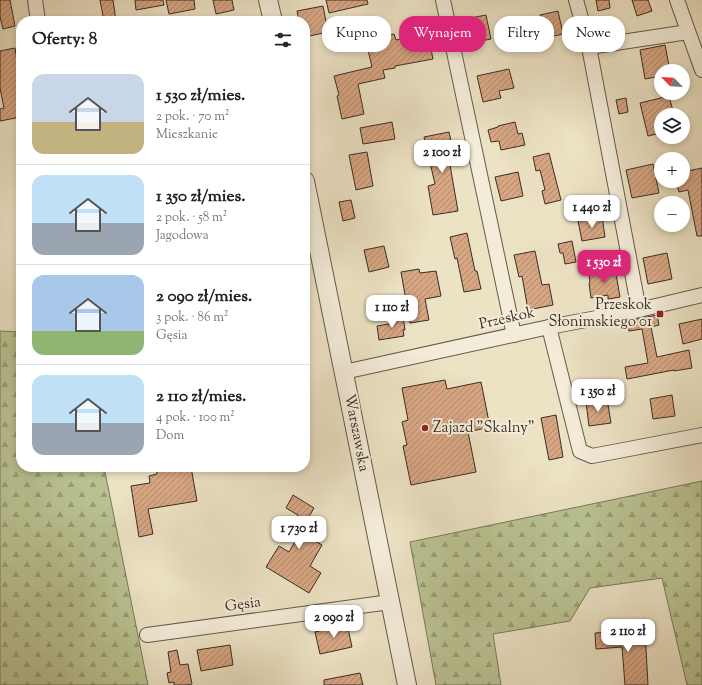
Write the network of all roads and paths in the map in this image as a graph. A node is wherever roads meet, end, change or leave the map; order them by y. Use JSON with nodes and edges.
{"nodes":[{"id":1,"x":35,"y":0,"type":"edge"},
{"id":2,"x":268,"y":0,"type":"edge"},
{"id":3,"x":443,"y":0,"type":"edge"},
{"id":4,"x":576,"y":0,"type":"edge"},
{"id":5,"x":677,"y":0,"type":"edge"},
{"id":6,"x":37,"y":16,"type":"edge"},
{"id":7,"x":272,"y":16,"type":"edge"},
{"id":8,"x":580,"y":16,"type":"edge"},
{"id":9,"x":688,"y":32,"type":"junction"},
{"id":10,"x":625,"y":41,"type":"edge"},
{"id":11,"x":589,"y":52,"type":"edge"},
{"id":12,"x":702,"y":70,"type":"edge"},
{"id":13,"x":310,"y":205,"type":"edge"},
{"id":14,"x":702,"y":295,"type":"edge"},
{"id":15,"x":639,"y":310,"type":"junction"},
{"id":16,"x":549,"y":327,"type":"junction"},
{"id":17,"x":514,"y":335,"type":"junction"},
{"id":18,"x":344,"y":372,"type":"junction"},
{"id":19,"x":702,"y":435,"type":"edge"},
{"id":20,"x":390,"y":602,"type":"junction"},
{"id":21,"x":147,"y":635,"type":"dead end"},
{"id":22,"x":407,"y":685,"type":"edge"}],
"edges":[{"from":1,"to":6,"type":"street"},
{"from":2,"to":7,"type":"street"},
{"from":3,"to":17,"type":"street"},
{"from":4,"to":8,"type":"street"},
{"from":5,"to":9,"type":"street"},
{"from":9,"to":10,"type":"street"},
{"from":9,"to":12,"type":"street"},
{"from":11,"to":15,"type":"street"},
{"from":13,"to":18,"type":"street","name":"Warszawska"},
{"from":14,"to":15,"type":"street","name":"Przeskok"},
{"from":15,"to":16,"type":"street","name":"Przeskok"},
{"from":16,"to":17,"type":"street","name":"Przeskok"},
{"from":16,"to":19,"type":"street"},
{"from":17,"to":18,"type":"street","name":"Przeskok"},
{"from":18,"to":20,"type":"street","name":"Warszawska"},
{"from":20,"to":21,"type":"street","name":"Gęsia"},
{"from":20,"to":22,"type":"street","name":"Warszawska"}]}
